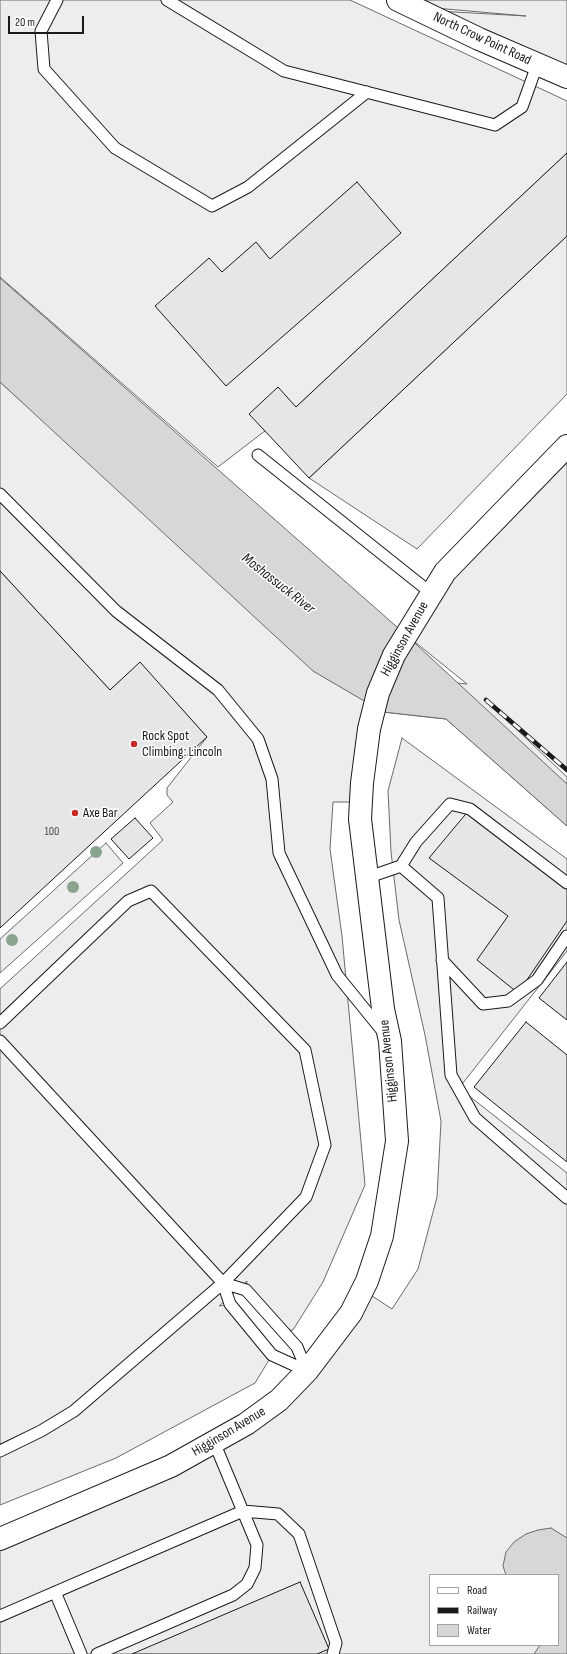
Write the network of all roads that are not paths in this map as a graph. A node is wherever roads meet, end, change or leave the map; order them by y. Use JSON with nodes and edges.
{"nodes":[{"id":1,"x":57,"y":0,"type":"edge"},
{"id":2,"x":167,"y":0,"type":"edge"},
{"id":3,"x":398,"y":0,"type":"edge"},
{"id":4,"x":537,"y":65,"type":"junction"},
{"id":5,"x":567,"y":77,"type":"edge"},
{"id":6,"x":367,"y":92,"type":"junction"},
{"id":7,"x":567,"y":446,"type":"edge"},
{"id":8,"x":258,"y":455,"type":"dead end"},
{"id":9,"x":0,"y":494,"type":"edge"},
{"id":10,"x":431,"y":593,"type":"junction"},
{"id":11,"x":401,"y":866,"type":"junction"},
{"id":12,"x":369,"y":877,"type":"junction"},
{"id":13,"x":567,"y":883,"type":"edge"},
{"id":14,"x":567,"y":936,"type":"edge"},
{"id":15,"x":442,"y":960,"type":"junction"},
{"id":16,"x":0,"y":1023,"type":"edge"},
{"id":17,"x":0,"y":1041,"type":"edge"},
{"id":18,"x":390,"y":1041,"type":"junction"},
{"id":19,"x":567,"y":1198,"type":"edge"},
{"id":20,"x":223,"y":1283,"type":"junction"},
{"id":21,"x":307,"y":1371,"type":"junction"},
{"id":22,"x":214,"y":1442,"type":"junction"},
{"id":23,"x":0,"y":1451,"type":"edge"},
{"id":24,"x":243,"y":1511,"type":"junction"},
{"id":25,"x":0,"y":1539,"type":"edge"},
{"id":26,"x":55,"y":1592,"type":"junction"},
{"id":27,"x":0,"y":1616,"type":"edge"},
{"id":28,"x":81,"y":1654,"type":"edge"},
{"id":29,"x":97,"y":1654,"type":"edge"},
{"id":30,"x":333,"y":1654,"type":"edge"}],
"edges":[{"from":1,"to":6,"type":"lane"},
{"from":2,"to":6,"type":"lane"},
{"from":3,"to":4,"type":"street","name":"North Crow Point Road"},
{"from":4,"to":5,"type":"street","name":"North Crow Point Road"},
{"from":4,"to":6,"type":"lane"},
{"from":7,"to":10,"type":"street","name":"Higginson Avenue"},
{"from":8,"to":10,"type":"lane"},
{"from":9,"to":18,"type":"lane"},
{"from":10,"to":12,"type":"street","name":"Higginson Avenue"},
{"from":11,"to":12,"type":"lane"},
{"from":11,"to":13,"type":"lane"},
{"from":11,"to":15,"type":"lane"},
{"from":12,"to":18,"type":"street","name":"Higginson Avenue"},
{"from":14,"to":15,"type":"lane"},
{"from":15,"to":19,"type":"lane"},
{"from":16,"to":20,"type":"lane"},
{"from":17,"to":20,"type":"lane"},
{"from":18,"to":21,"type":"street","name":"Higginson Avenue"},
{"from":20,"to":21,"type":"lane"},
{"from":20,"to":21,"type":"lane"},
{"from":20,"to":23,"type":"lane"},
{"from":21,"to":22,"type":"street","name":"Higginson Avenue"},
{"from":22,"to":24,"type":"lane"},
{"from":22,"to":25,"type":"street","name":"Higginson Avenue"},
{"from":24,"to":26,"type":"lane"},
{"from":24,"to":29,"type":"lane"},
{"from":24,"to":30,"type":"lane"},
{"from":26,"to":27,"type":"lane"},
{"from":26,"to":28,"type":"lane"}]}
